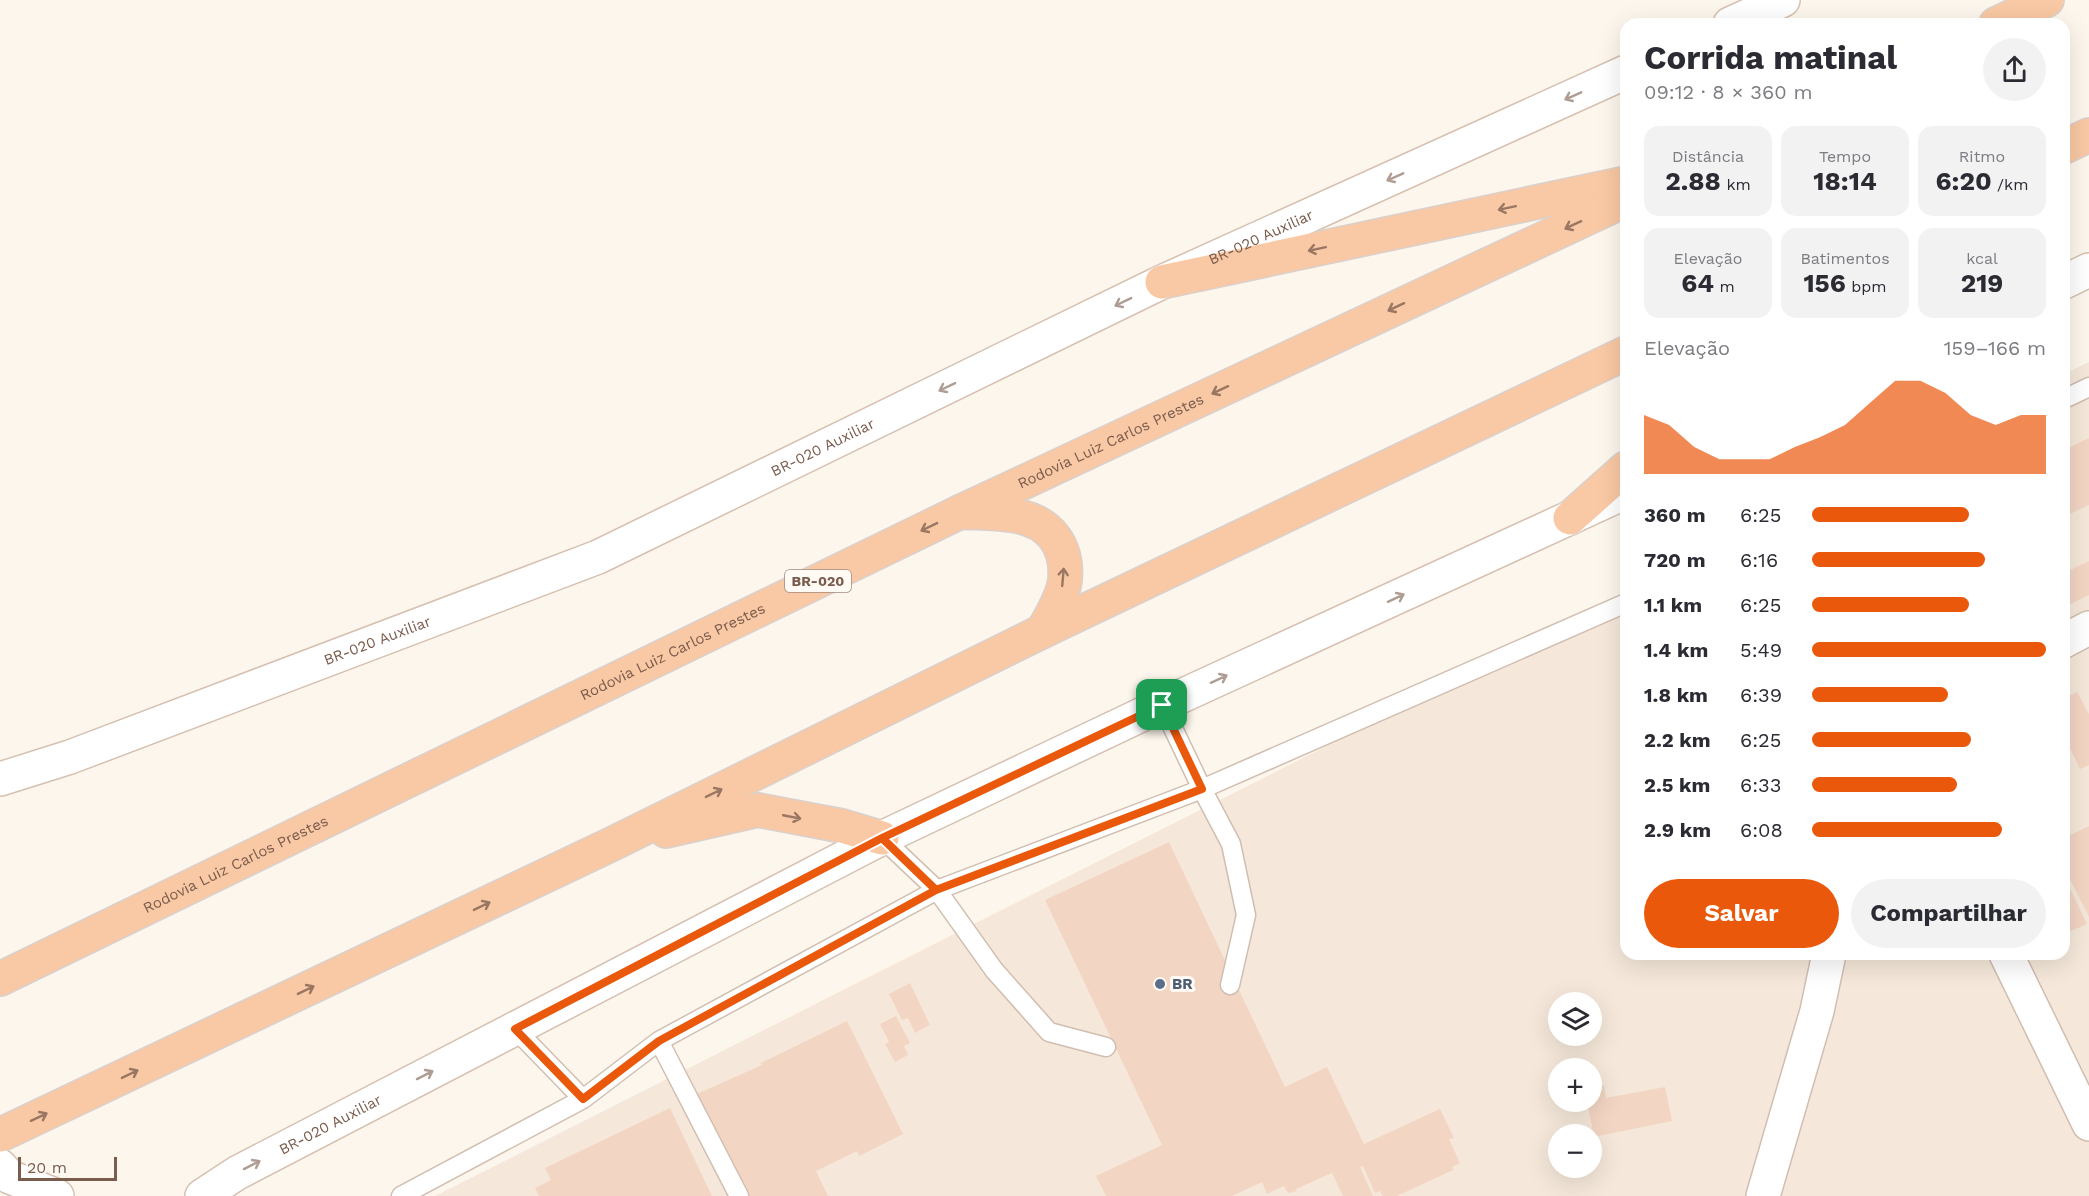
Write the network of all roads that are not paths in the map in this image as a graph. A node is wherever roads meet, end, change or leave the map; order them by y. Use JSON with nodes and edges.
{"nodes":[{"id":1,"x":1783,"y":0,"type":"edge"},
{"id":2,"x":2047,"y":0,"type":"edge"},
{"id":3,"x":1743,"y":18,"type":"edge"},
{"id":4,"x":2009,"y":18,"type":"edge"},
{"id":5,"x":1620,"y":75,"type":"edge"},
{"id":6,"x":2089,"y":135,"type":"edge"},
{"id":7,"x":2070,"y":144,"type":"edge"},
{"id":8,"x":1620,"y":184,"type":"edge"},
{"id":9,"x":1620,"y":203,"type":"edge"},
{"id":10,"x":2089,"y":270,"type":"edge"},
{"id":11,"x":2070,"y":279,"type":"edge"},
{"id":12,"x":1162,"y":282,"type":"junction"},
{"id":13,"x":1620,"y":356,"type":"edge"},
{"id":14,"x":2089,"y":387,"type":"edge"},
{"id":15,"x":2070,"y":396,"type":"edge"},
{"id":16,"x":1620,"y":473,"type":"edge"},
{"id":17,"x":1620,"y":495,"type":"edge"},
{"id":18,"x":960,"y":512,"type":"junction"},
{"id":19,"x":1570,"y":518,"type":"junction"},
{"id":20,"x":1620,"y":606,"type":"edge"},
{"id":21,"x":2089,"y":628,"type":"edge"},
{"id":22,"x":1043,"y":631,"type":"junction"},
{"id":23,"x":2070,"y":638,"type":"edge"},
{"id":24,"x":1162,"y":705,"type":"junction"},
{"id":25,"x":0,"y":779,"type":"edge"},
{"id":26,"x":1202,"y":789,"type":"junction"},
{"id":27,"x":882,"y":838,"type":"junction"},
{"id":28,"x":612,"y":844,"type":"junction"},
{"id":29,"x":936,"y":890,"type":"junction"},
{"id":30,"x":1828,"y":960,"type":"edge"},
{"id":31,"x":2009,"y":960,"type":"edge"},
{"id":32,"x":7,"y":975,"type":"edge"},
{"id":33,"x":1230,"y":985,"type":"dead end"},
{"id":34,"x":515,"y":1029,"type":"junction"},
{"id":35,"x":659,"y":1041,"type":"junction"},
{"id":36,"x":1106,"y":1047,"type":"dead end"},
{"id":37,"x":583,"y":1099,"type":"junction"},
{"id":38,"x":2089,"y":1124,"type":"edge"},
{"id":39,"x":0,"y":1134,"type":"edge"},
{"id":40,"x":0,"y":1166,"type":"edge"},
{"id":41,"x":57,"y":1196,"type":"edge"},
{"id":42,"x":202,"y":1196,"type":"edge"},
{"id":43,"x":401,"y":1196,"type":"edge"},
{"id":44,"x":739,"y":1196,"type":"edge"},
{"id":45,"x":1763,"y":1196,"type":"edge"}],
"edges":[{"from":1,"to":3,"type":"main road"},
{"from":2,"to":4,"type":"highway"},
{"from":5,"to":12,"type":"main road","name":"BR-020 Auxiliar","one_way":true},
{"from":6,"to":7,"type":"highway"},
{"from":8,"to":12,"type":"highway","one_way":true},
{"from":9,"to":18,"type":"highway","name":"Rodovia Luiz Carlos Prestes","number":"BR-020","one_way":true},
{"from":10,"to":11,"type":"main road"},
{"from":12,"to":25,"type":"main road","name":"BR-020 Auxiliar","one_way":true},
{"from":13,"to":22,"type":"highway"},
{"from":14,"to":15,"type":"lane"},
{"from":16,"to":19,"type":"highway"},
{"from":17,"to":19,"type":"main road","name":"BR-020 Auxiliar"},
{"from":22,"to":18,"type":"highway","one_way":true},
{"from":18,"to":32,"type":"highway","name":"Rodovia Luiz Carlos Prestes","number":"BR-020","one_way":true},
{"from":24,"to":19,"type":"main road","name":"BR-020 Auxiliar","one_way":true},
{"from":20,"to":26,"type":"lane"},
{"from":21,"to":23,"type":"main road"},
{"from":28,"to":22,"type":"highway","one_way":true},
{"from":24,"to":26,"type":"lane"},
{"from":24,"to":27,"type":"main road","name":"BR-020 Auxiliar"},
{"from":26,"to":29,"type":"lane"},
{"from":26,"to":33,"type":"lane"},
{"from":28,"to":27,"type":"highway","one_way":true},
{"from":27,"to":29,"type":"lane"},
{"from":27,"to":34,"type":"main road","name":"BR-020 Auxiliar"},
{"from":39,"to":28,"type":"highway","one_way":true},
{"from":29,"to":35,"type":"lane"},
{"from":29,"to":36,"type":"lane"},
{"from":30,"to":45,"type":"main road"},
{"from":31,"to":38,"type":"main road"},
{"from":34,"to":37,"type":"lane"},
{"from":42,"to":34,"type":"main road","name":"BR-020 Auxiliar","one_way":true},
{"from":35,"to":37,"type":"lane"},
{"from":35,"to":44,"type":"lane"},
{"from":37,"to":43,"type":"lane"},
{"from":40,"to":41,"type":"main road"}]}
